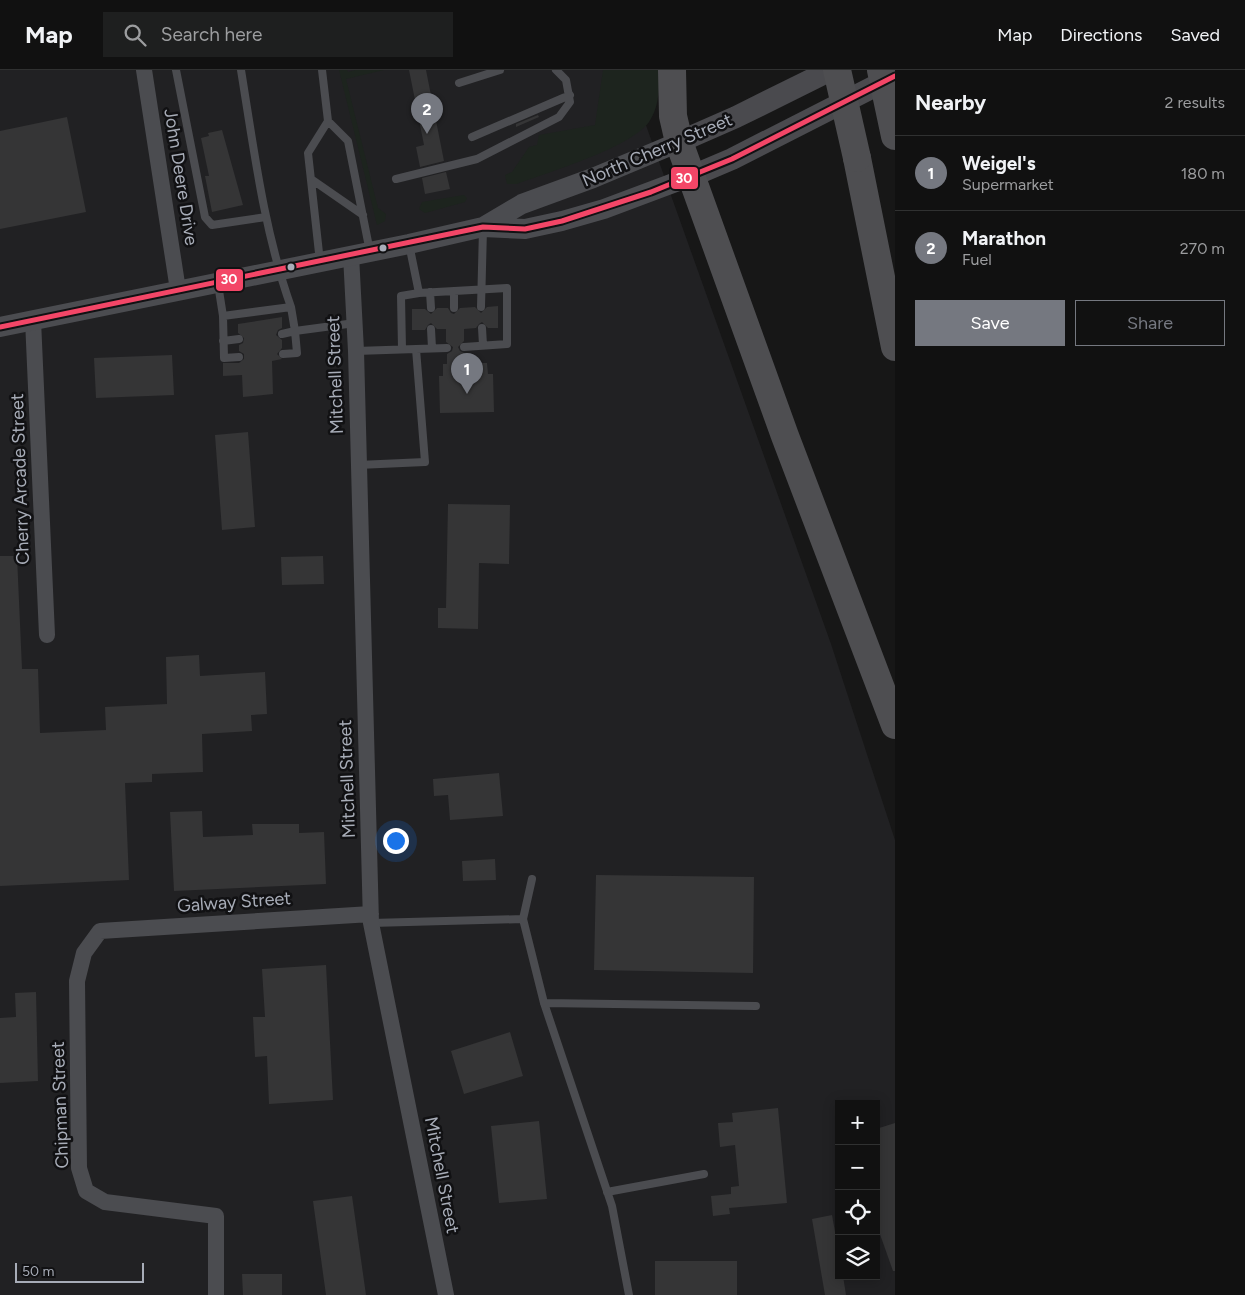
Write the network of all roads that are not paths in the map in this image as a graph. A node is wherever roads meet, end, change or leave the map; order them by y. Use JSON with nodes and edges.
{"nodes":[{"id":1,"x":147,"y":70,"type":"edge"},
{"id":2,"x":176,"y":70,"type":"edge"},
{"id":3,"x":241,"y":70,"type":"edge"},
{"id":4,"x":322,"y":70,"type":"edge"},
{"id":5,"x":500,"y":70,"type":"edge"},
{"id":6,"x":556,"y":70,"type":"edge"},
{"id":7,"x":672,"y":70,"type":"edge"},
{"id":8,"x":831,"y":70,"type":"edge"},
{"id":9,"x":837,"y":70,"type":"edge"},
{"id":10,"x":880,"y":70,"type":"edge"},
{"id":11,"x":895,"y":76,"type":"edge"},
{"id":12,"x":459,"y":83,"type":"dead end"},
{"id":13,"x":570,"y":96,"type":"junction"},
{"id":14,"x":328,"y":121,"type":"junction"},
{"id":15,"x":472,"y":137,"type":"dead end"},
{"id":16,"x":895,"y":137,"type":"edge"},
{"id":17,"x":680,"y":142,"type":"junction"},
{"id":18,"x":692,"y":176,"type":"junction"},
{"id":19,"x":311,"y":179,"type":"junction"},
{"id":20,"x":396,"y":179,"type":"dead end"},
{"id":21,"x":363,"y":215,"type":"junction"},
{"id":22,"x":266,"y":217,"type":"junction"},
{"id":23,"x":483,"y":227,"type":"junction"},
{"id":24,"x":409,"y":244,"type":"junction"},
{"id":25,"x":360,"y":254,"type":"junction"},
{"id":26,"x":320,"y":262,"type":"junction"},
{"id":27,"x":278,"y":270,"type":"junction"},
{"id":28,"x":218,"y":282,"type":"junction"},
{"id":29,"x":480,"y":289,"type":"junction"},
{"id":30,"x":178,"y":290,"type":"junction"},
{"id":31,"x":454,"y":291,"type":"junction"},
{"id":32,"x":430,"y":292,"type":"junction"},
{"id":33,"x":419,"y":293,"type":"junction"},
{"id":34,"x":291,"y":307,"type":"junction"},
{"id":35,"x":481,"y":307,"type":"dead end"},
{"id":36,"x":431,"y":308,"type":"dead end"},
{"id":37,"x":454,"y":308,"type":"dead end"},
{"id":38,"x":223,"y":316,"type":"junction"},
{"id":39,"x":33,"y":320,"type":"junction"},
{"id":40,"x":354,"y":323,"type":"junction"},
{"id":41,"x":0,"y":327,"type":"edge"},
{"id":42,"x":482,"y":328,"type":"dead end"},
{"id":43,"x":431,"y":330,"type":"dead end"},
{"id":44,"x":295,"y":332,"type":"junction"},
{"id":45,"x":282,"y":334,"type":"dead end"},
{"id":46,"x":239,"y":339,"type":"dead end"},
{"id":47,"x":223,"y":341,"type":"junction"},
{"id":48,"x":483,"y":345,"type":"junction"},
{"id":49,"x":464,"y":347,"type":"dead end"},
{"id":50,"x":895,"y":347,"type":"edge"},
{"id":51,"x":432,"y":348,"type":"junction"},
{"id":52,"x":447,"y":348,"type":"dead end"},
{"id":53,"x":402,"y":349,"type":"junction"},
{"id":54,"x":416,"y":349,"type":"junction"},
{"id":55,"x":356,"y":351,"type":"junction"},
{"id":56,"x":283,"y":354,"type":"dead end"},
{"id":57,"x":239,"y":357,"type":"dead end"},
{"id":58,"x":358,"y":465,"type":"junction"},
{"id":59,"x":47,"y":635,"type":"dead end"},
{"id":60,"x":895,"y":725,"type":"edge"},
{"id":61,"x":532,"y":879,"type":"dead end"},
{"id":62,"x":371,"y":919,"type":"junction"},
{"id":63,"x":523,"y":919,"type":"junction"},
{"id":64,"x":100,"y":931,"type":"joint"},
{"id":65,"x":544,"y":1003,"type":"junction"},
{"id":66,"x":756,"y":1006,"type":"dead end"},
{"id":67,"x":704,"y":1174,"type":"dead end"},
{"id":68,"x":607,"y":1192,"type":"junction"},
{"id":69,"x":216,"y":1295,"type":"edge"},
{"id":70,"x":446,"y":1295,"type":"edge"},
{"id":71,"x":629,"y":1295,"type":"edge"}],
"edges":[{"from":1,"to":30,"type":"street","name":"John Deere Drive"},
{"from":2,"to":22,"type":"lane"},
{"from":3,"to":22,"type":"lane"},
{"from":4,"to":14,"type":"lane"},
{"from":5,"to":12,"type":"lane"},
{"from":6,"to":13,"type":"lane"},
{"from":7,"to":17,"type":"highway"},
{"from":8,"to":17,"type":"main road","name":"North Cherry Street"},
{"from":9,"to":50,"type":"highway","bridge":true},
{"from":10,"to":16,"type":"highway","bridge":true},
{"from":11,"to":18,"type":"main road","name":"North Cherry Street"},
{"from":13,"to":15,"type":"lane"},
{"from":13,"to":20,"type":"lane"},
{"from":14,"to":19,"type":"lane"},
{"from":14,"to":21,"type":"lane"},
{"from":17,"to":18,"type":"highway"},
{"from":17,"to":23,"type":"street","name":"North Cherry Street"},
{"from":18,"to":23,"type":"street","name":"North Cherry Street"},
{"from":18,"to":60,"type":"highway"},
{"from":19,"to":21,"type":"lane"},
{"from":19,"to":26,"type":"lane"},
{"from":21,"to":25,"type":"lane"},
{"from":22,"to":27,"type":"lane"},
{"from":23,"to":24,"type":"street","name":"North Cherry Street"},
{"from":23,"to":29,"type":"lane"},
{"from":24,"to":25,"type":"street","name":"North Cherry Street"},
{"from":24,"to":33,"type":"lane"},
{"from":25,"to":26,"type":"street","name":"North Cherry Street"},
{"from":25,"to":40,"type":"street","name":"Mitchell Street"},
{"from":26,"to":27,"type":"street","name":"North Cherry Street"},
{"from":27,"to":28,"type":"street","name":"North Cherry Street"},
{"from":27,"to":34,"type":"lane"},
{"from":28,"to":30,"type":"street","name":"North Cherry Street"},
{"from":28,"to":38,"type":"lane"},
{"from":29,"to":31,"type":"lane"},
{"from":29,"to":35,"type":"lane"},
{"from":29,"to":48,"type":"lane"},
{"from":30,"to":39,"type":"street","name":"North Cherry Street"},
{"from":31,"to":32,"type":"lane"},
{"from":31,"to":37,"type":"lane"},
{"from":32,"to":33,"type":"lane"},
{"from":32,"to":36,"type":"lane"},
{"from":33,"to":53,"type":"lane"},
{"from":34,"to":38,"type":"lane"},
{"from":34,"to":44,"type":"lane"},
{"from":38,"to":47,"type":"lane"},
{"from":39,"to":41,"type":"street","name":"North Cherry Street"},
{"from":39,"to":59,"type":"street","name":"Cherry Arcade Street"},
{"from":40,"to":44,"type":"lane"},
{"from":40,"to":55,"type":"street","name":"Mitchell Street"},
{"from":42,"to":48,"type":"lane"},
{"from":43,"to":51,"type":"lane"},
{"from":44,"to":45,"type":"lane"},
{"from":44,"to":56,"type":"lane"},
{"from":46,"to":47,"type":"lane"},
{"from":47,"to":57,"type":"lane"},
{"from":48,"to":49,"type":"lane"},
{"from":51,"to":52,"type":"lane"},
{"from":51,"to":54,"type":"lane"},
{"from":53,"to":54,"type":"lane"},
{"from":53,"to":55,"type":"lane"},
{"from":54,"to":58,"type":"lane"},
{"from":55,"to":58,"type":"street","name":"Mitchell Street"},
{"from":58,"to":62,"type":"street","name":"Mitchell Street"},
{"from":61,"to":63,"type":"lane"},
{"from":62,"to":63,"type":"lane"},
{"from":62,"to":64,"type":"street","name":"Galway Street"},
{"from":62,"to":70,"type":"street","name":"Mitchell Street"},
{"from":63,"to":65,"type":"lane"},
{"from":64,"to":69,"type":"street","name":"Chipman Street"},
{"from":65,"to":66,"type":"lane"},
{"from":65,"to":68,"type":"lane"},
{"from":67,"to":68,"type":"lane"},
{"from":68,"to":71,"type":"lane"}]}
